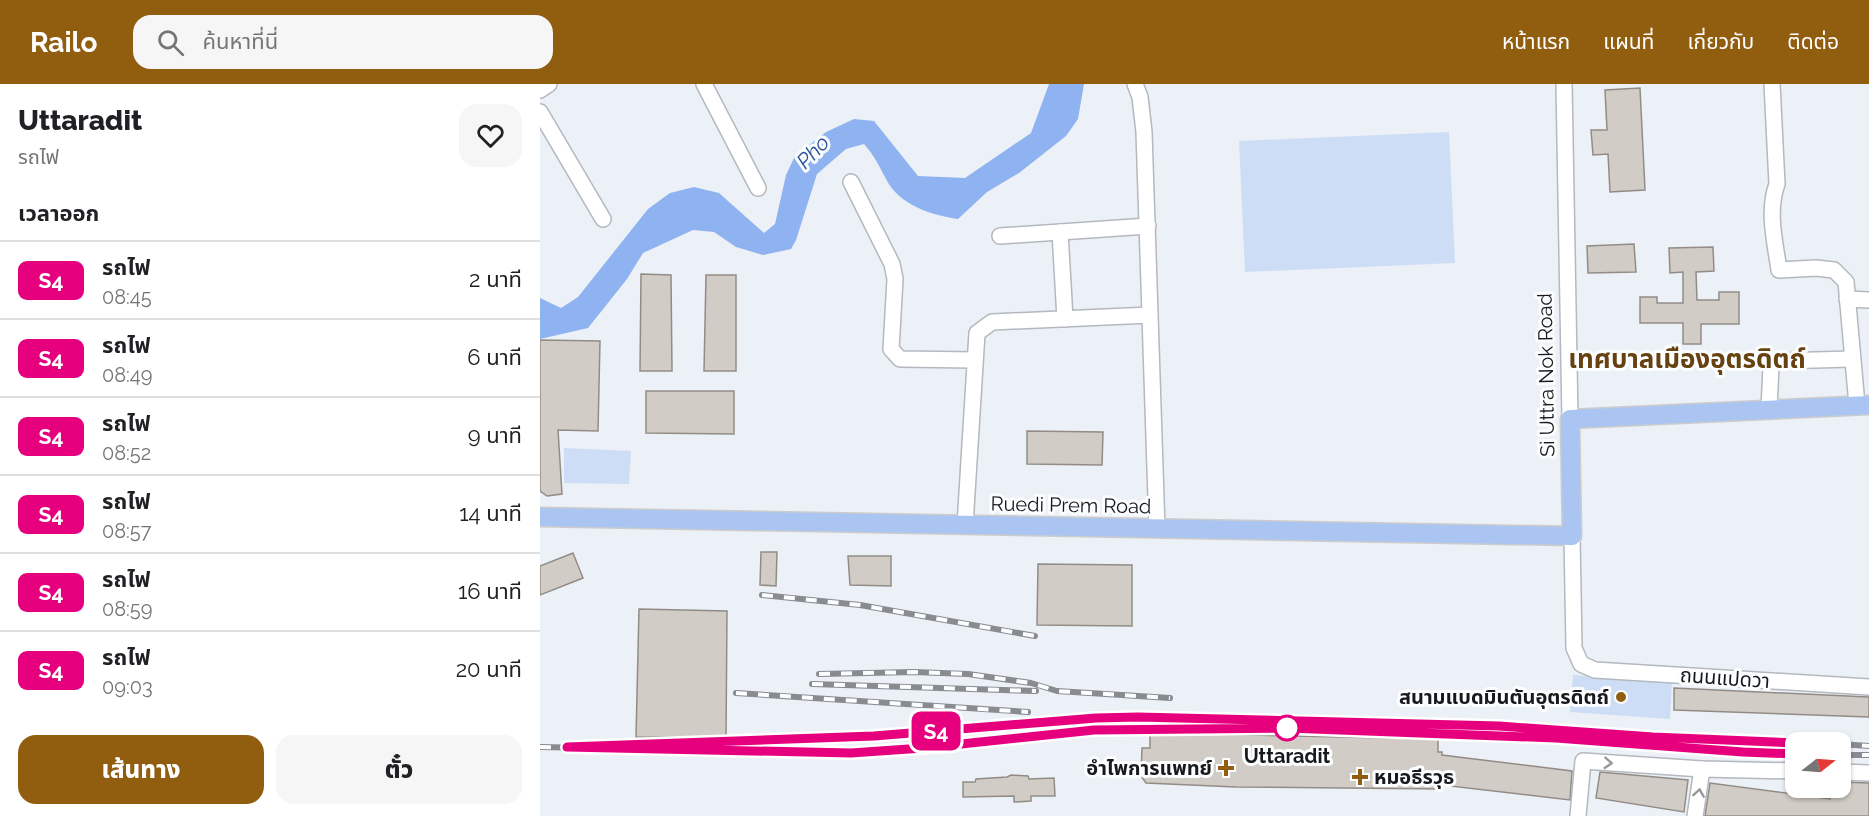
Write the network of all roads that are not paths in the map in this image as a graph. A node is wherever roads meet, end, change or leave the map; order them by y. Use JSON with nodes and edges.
{"nodes":[{"id":1,"x":549,"y":84,"type":"edge"},
{"id":2,"x":704,"y":84,"type":"edge"},
{"id":3,"x":1135,"y":84,"type":"edge"},
{"id":4,"x":1564,"y":84,"type":"edge"},
{"id":5,"x":1772,"y":84,"type":"edge"},
{"id":6,"x":540,"y":90,"type":"edge"},
{"id":7,"x":540,"y":112,"type":"edge"},
{"id":8,"x":851,"y":182,"type":"dead end"},
{"id":9,"x":758,"y":188,"type":"dead end"},
{"id":10,"x":603,"y":219,"type":"dead end"},
{"id":11,"x":1148,"y":226,"type":"junction"},
{"id":12,"x":1060,"y":232,"type":"junction"},
{"id":13,"x":1000,"y":236,"type":"dead end"},
{"id":14,"x":1847,"y":299,"type":"junction"},
{"id":15,"x":1869,"y":300,"type":"edge"},
{"id":16,"x":1150,"y":315,"type":"junction"},
{"id":17,"x":1065,"y":319,"type":"junction"},
{"id":18,"x":1852,"y":359,"type":"junction"},
{"id":19,"x":975,"y":360,"type":"junction"},
{"id":20,"x":1863,"y":405,"type":"edge"},
{"id":21,"x":1769,"y":409,"type":"junction"},
{"id":22,"x":1570,"y":419,"type":"junction"},
{"id":23,"x":540,"y":506,"type":"edge"},
{"id":24,"x":540,"y":517,"type":"edge"},
{"id":25,"x":569,"y":519,"type":"junction"},
{"id":26,"x":965,"y":525,"type":"junction"},
{"id":27,"x":1157,"y":529,"type":"junction"},
{"id":28,"x":1572,"y":536,"type":"junction"},
{"id":29,"x":1581,"y":664,"type":"joint"},
{"id":30,"x":1869,"y":687,"type":"edge"},
{"id":31,"x":1702,"y":769,"type":"junction"},
{"id":32,"x":1785,"y":771,"type":"edge"},
{"id":33,"x":1851,"y":772,"type":"edge"},
{"id":34,"x":1869,"y":773,"type":"edge"},
{"id":35,"x":1578,"y":816,"type":"edge"},
{"id":36,"x":1695,"y":816,"type":"edge"}],
"edges":[{"from":1,"to":6,"type":"street"},
{"from":2,"to":9,"type":"street"},
{"from":3,"to":11,"type":"street"},
{"from":4,"to":22,"type":"street","name":"Si Uttra Nok Road"},
{"from":5,"to":14,"type":"street"},
{"from":7,"to":10,"type":"street"},
{"from":8,"to":19,"type":"street"},
{"from":11,"to":12,"type":"street"},
{"from":11,"to":16,"type":"street"},
{"from":12,"to":13,"type":"street"},
{"from":12,"to":17,"type":"street"},
{"from":14,"to":15,"type":"street"},
{"from":14,"to":18,"type":"street"},
{"from":16,"to":17,"type":"street"},
{"from":16,"to":27,"type":"street"},
{"from":17,"to":19,"type":"street"},
{"from":18,"to":20,"type":"street"},
{"from":18,"to":21,"type":"street"},
{"from":19,"to":26,"type":"street"},
{"from":20,"to":21,"type":"main road"},
{"from":21,"to":22,"type":"main road"},
{"from":22,"to":28,"type":"main road","name":"Si Uttra Nok Road"},
{"from":23,"to":25,"type":"main road","name":"Ruedi Prem Road"},
{"from":24,"to":25,"type":"main road","name":"Ruedi Prem Road"},
{"from":25,"to":26,"type":"main road","name":"Ruedi Prem Road"},
{"from":26,"to":27,"type":"main road","name":"Ruedi Prem Road"},
{"from":27,"to":28,"type":"main road","name":"Ruedi Prem Road"},
{"from":28,"to":29,"type":"street","name":"Si Uttra Nok Road"},
{"from":29,"to":30,"type":"street","name":"ถนนแปดวา"},
{"from":31,"to":32,"type":"street"},
{"from":35,"to":31,"type":"street","one_way":true},
{"from":36,"to":31,"type":"street","one_way":true},
{"from":33,"to":34,"type":"street"}]}
